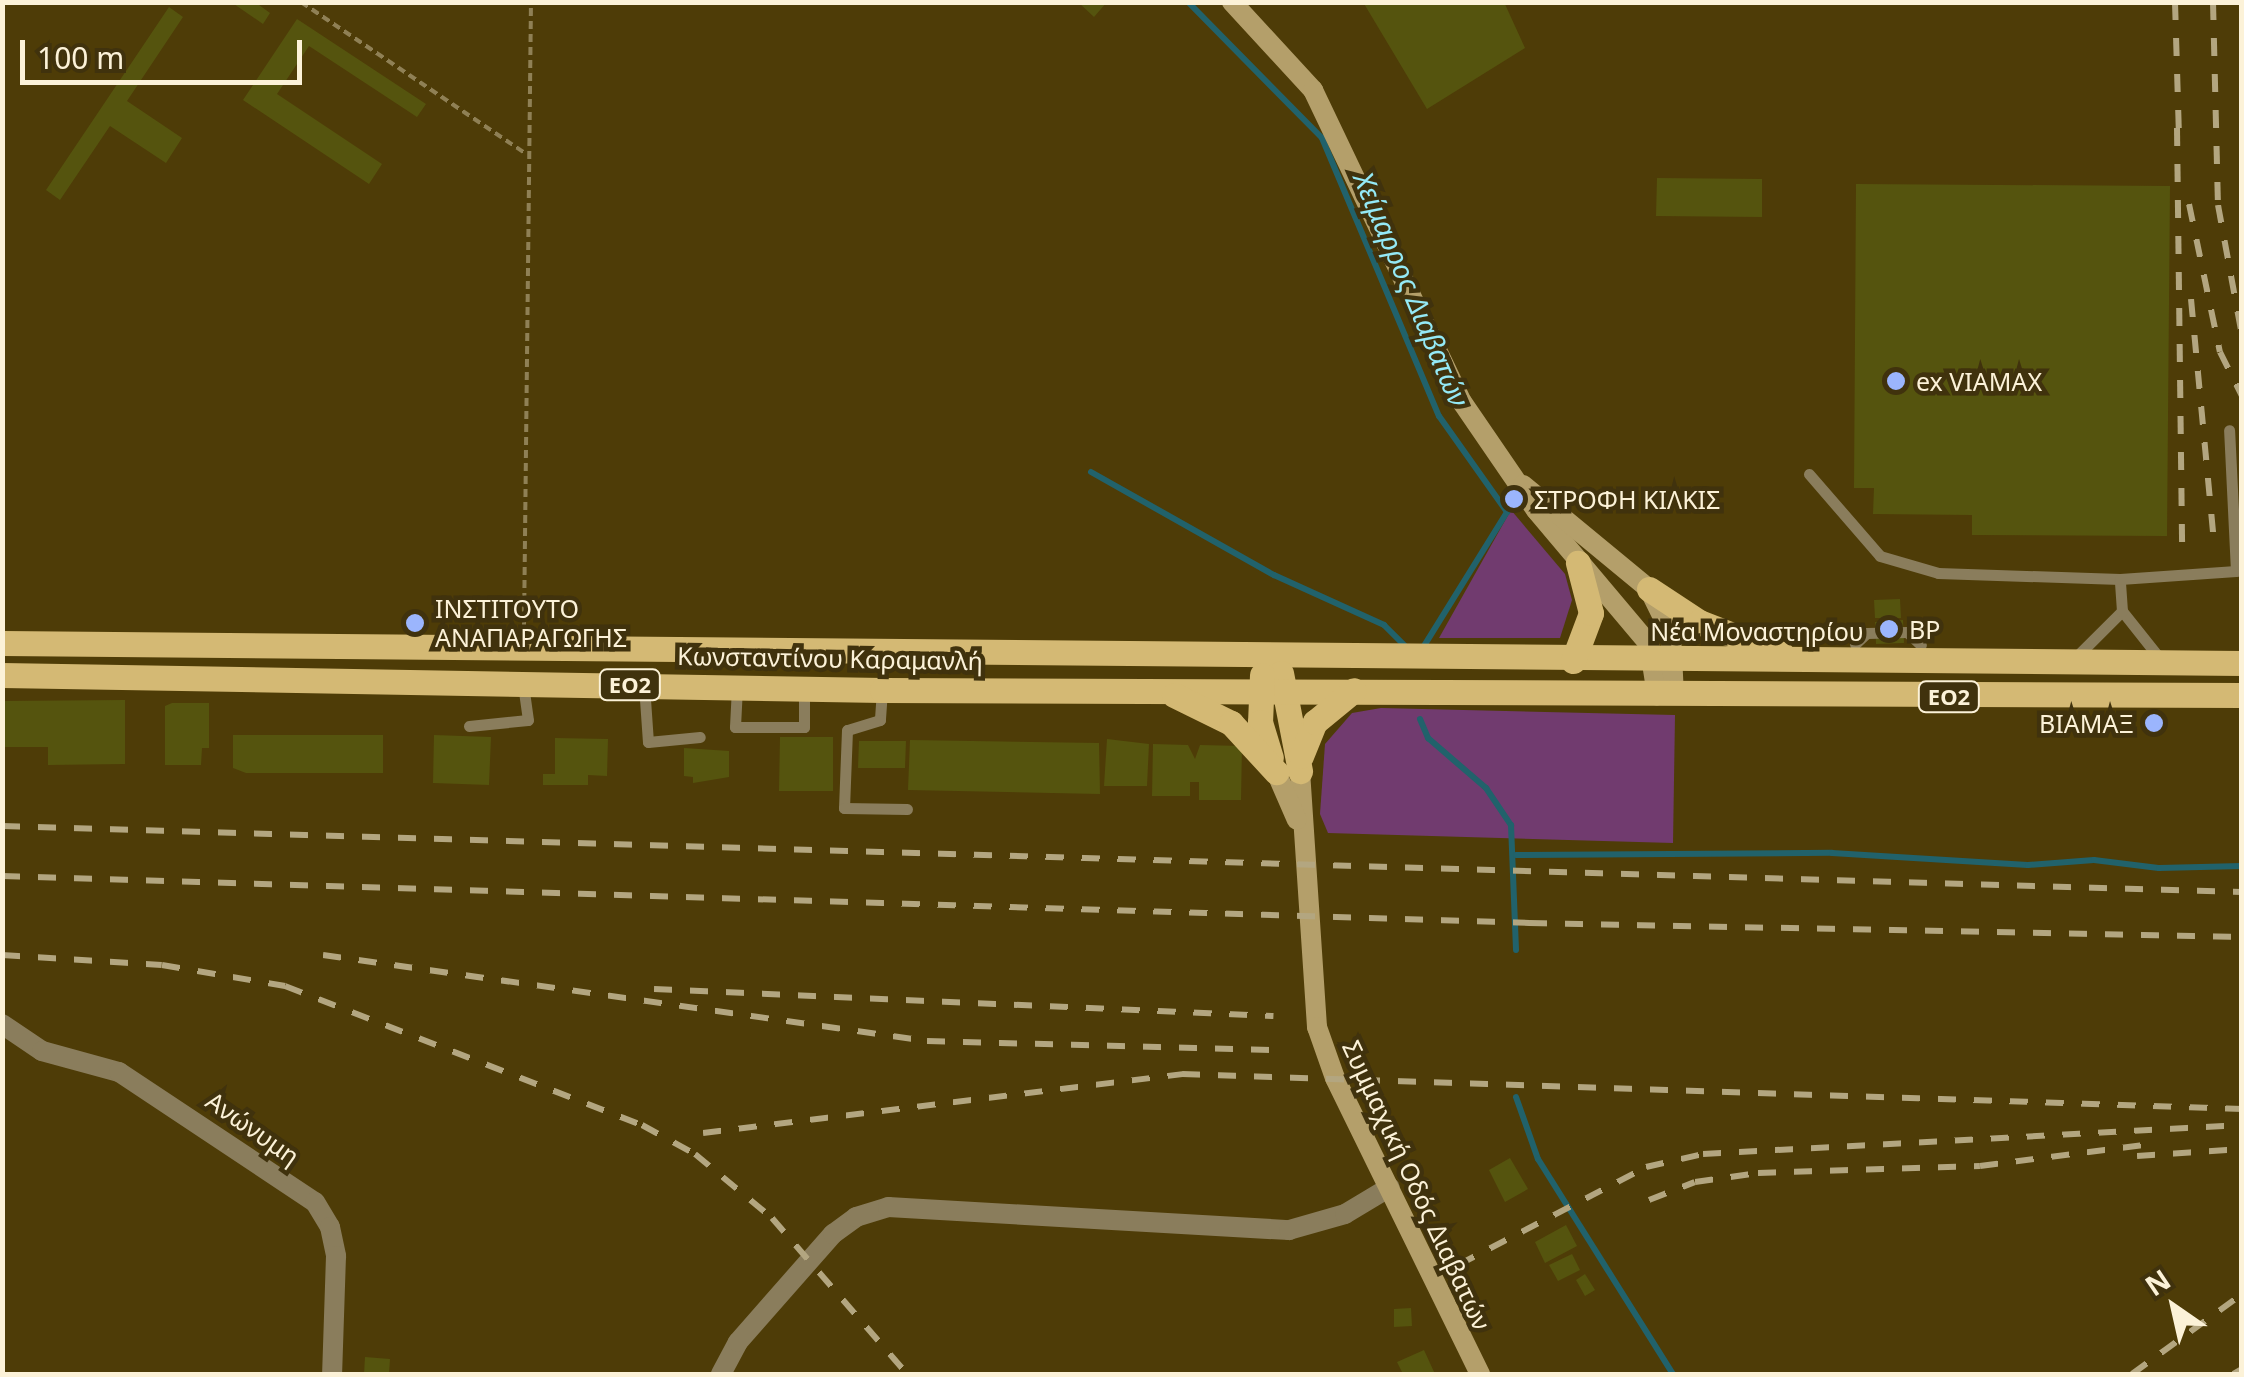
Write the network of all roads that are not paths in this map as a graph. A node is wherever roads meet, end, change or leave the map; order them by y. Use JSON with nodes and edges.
{"nodes":[{"id":1,"x":1232,"y":2,"type":"edge"},
{"id":2,"x":2230,"y":430,"type":"dead end"},
{"id":3,"x":1809,"y":474,"type":"dead end"},
{"id":4,"x":1514,"y":478,"type":"junction"},
{"id":5,"x":1578,"y":563,"type":"junction"},
{"id":6,"x":2120,"y":578,"type":"junction"},
{"id":7,"x":1649,"y":589,"type":"junction"},
{"id":8,"x":2122,"y":610,"type":"junction"},
{"id":9,"x":2,"y":643,"type":"edge"},
{"id":10,"x":1855,"y":644,"type":"dead end"},
{"id":11,"x":1921,"y":645,"type":"dead end"},
{"id":12,"x":1272,"y":656,"type":"junction"},
{"id":13,"x":1573,"y":661,"type":"junction"},
{"id":14,"x":1811,"y":661,"type":"junction"},
{"id":15,"x":1665,"y":662,"type":"junction"},
{"id":16,"x":2069,"y":664,"type":"junction"},
{"id":17,"x":2164,"y":664,"type":"junction"},
{"id":18,"x":2242,"y":664,"type":"edge"},
{"id":19,"x":2,"y":676,"type":"edge"},
{"id":20,"x":522,"y":684,"type":"junction"},
{"id":21,"x":644,"y":686,"type":"junction"},
{"id":22,"x":737,"y":687,"type":"junction"},
{"id":23,"x":804,"y":689,"type":"junction"},
{"id":24,"x":1155,"y":689,"type":"junction"},
{"id":25,"x":1258,"y":689,"type":"junction"},
{"id":26,"x":1287,"y":689,"type":"junction"},
{"id":27,"x":882,"y":690,"type":"junction"},
{"id":28,"x":1354,"y":690,"type":"junction"},
{"id":29,"x":1666,"y":695,"type":"junction"},
{"id":30,"x":2242,"y":696,"type":"edge"},
{"id":31,"x":469,"y":726,"type":"dead end"},
{"id":32,"x":700,"y":736,"type":"dead end"},
{"id":33,"x":1288,"y":772,"type":"junction"},
{"id":34,"x":907,"y":809,"type":"dead end"},
{"id":35,"x":2,"y":1024,"type":"edge"},
{"id":36,"x":1390,"y":1187,"type":"junction"},
{"id":37,"x":332,"y":1374,"type":"edge"},
{"id":38,"x":721,"y":1374,"type":"edge"},
{"id":39,"x":1480,"y":1374,"type":"edge"}],
"edges":[{"from":1,"to":4,"type":"main road"},
{"from":2,"to":6,"type":"lane"},
{"from":3,"to":6,"type":"lane"},
{"from":4,"to":5,"type":"main road"},
{"from":4,"to":7,"type":"main road"},
{"from":5,"to":13,"type":"main road"},
{"from":5,"to":15,"type":"main road"},
{"from":6,"to":8,"type":"lane"},
{"from":7,"to":14,"type":"main road"},
{"from":7,"to":15,"type":"main road"},
{"from":8,"to":16,"type":"lane"},
{"from":8,"to":17,"type":"lane"},
{"from":9,"to":12,"type":"main road","name":"Κωνσταντίνου Καραμανλή","number":"ΕΟ2"},
{"from":10,"to":11,"type":"lane"},
{"from":12,"to":13,"type":"main road","name":"Κωνσταντίνου Καραμανλή","number":"ΕΟ2"},
{"from":12,"to":25,"type":"main road"},
{"from":12,"to":26,"type":"main road"},
{"from":13,"to":15,"type":"main road","name":"Νέα Μοναστηρίου","number":"ΕΟ2"},
{"from":14,"to":15,"type":"main road","name":"Νέα Μοναστηρίου","number":"ΕΟ2"},
{"from":14,"to":16,"type":"main road","name":"Νέα Μοναστηρίου","number":"ΕΟ2"},
{"from":15,"to":29,"type":"main road"},
{"from":16,"to":17,"type":"main road","name":"Νέα Μοναστηρίου","number":"ΕΟ2"},
{"from":17,"to":18,"type":"main road","name":"Νέα Μοναστηρίου","number":"ΕΟ2"},
{"from":19,"to":20,"type":"main road","name":"Κωνσταντίνου Καραμανλή","number":"ΕΟ2"},
{"from":20,"to":21,"type":"main road","name":"Κωνσταντίνου Καραμανλή","number":"ΕΟ2"},
{"from":20,"to":31,"type":"lane"},
{"from":21,"to":22,"type":"main road","name":"Κωνσταντίνου Καραμανλή","number":"ΕΟ2"},
{"from":21,"to":32,"type":"lane"},
{"from":22,"to":23,"type":"main road","name":"Κωνσταντίνου Καραμανλή","number":"ΕΟ2"},
{"from":22,"to":23,"type":"lane"},
{"from":23,"to":27,"type":"main road","name":"Κωνσταντίνου Καραμανλή","number":"ΕΟ2"},
{"from":24,"to":25,"type":"main road","name":"Κωνσταντίνου Καραμανλή","number":"ΕΟ2"},
{"from":24,"to":27,"type":"main road","name":"Κωνσταντίνου Καραμανλή","number":"ΕΟ2"},
{"from":24,"to":33,"type":"main road"},
{"from":25,"to":26,"type":"main road","name":"Κωνσταντίνου Καραμανλή","number":"ΕΟ2"},
{"from":25,"to":33,"type":"main road"},
{"from":26,"to":28,"type":"main road","name":"Κωνσταντίνου Καραμανλή","number":"ΕΟ2"},
{"from":26,"to":33,"type":"main road"},
{"from":27,"to":34,"type":"lane"},
{"from":28,"to":29,"type":"main road","name":"Κωνσταντίνου Καραμανλή","number":"ΕΟ2"},
{"from":28,"to":33,"type":"main road"},
{"from":29,"to":30,"type":"main road","number":"ΕΟ2"},
{"from":33,"to":36,"type":"main road","name":"Συμμαχική Οδός Διαβατών"},
{"from":35,"to":37,"type":"street","name":"Ανώνυμη"},
{"from":36,"to":38,"type":"street"},
{"from":36,"to":39,"type":"main road","name":"Συμμαχική Οδός Διαβατών"}]}
